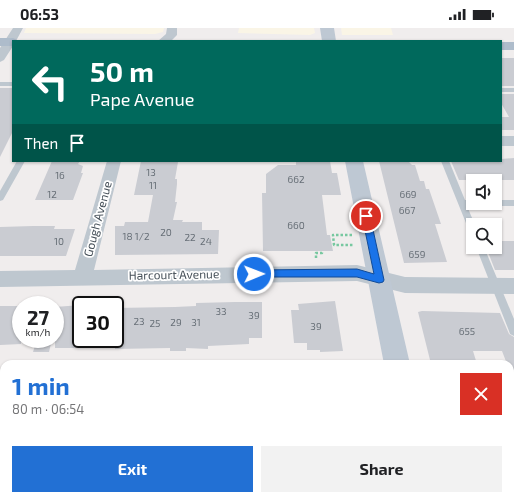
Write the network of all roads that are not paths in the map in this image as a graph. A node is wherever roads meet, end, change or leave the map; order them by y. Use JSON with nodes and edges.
{"nodes":[{"id":1,"x":18,"y":28,"type":"edge"},
{"id":2,"x":172,"y":28,"type":"edge"},
{"id":3,"x":327,"y":28,"type":"edge"},
{"id":4,"x":165,"y":40,"type":"edge"},
{"id":5,"x":329,"y":40,"type":"edge"},
{"id":6,"x":7,"y":42,"type":"edge"},
{"id":7,"x":502,"y":46,"type":"edge"},
{"id":8,"x":514,"y":46,"type":"edge"},
{"id":9,"x":0,"y":58,"type":"edge"},
{"id":10,"x":0,"y":84,"type":"edge"},
{"id":11,"x":12,"y":84,"type":"edge"},
{"id":12,"x":502,"y":90,"type":"edge"},
{"id":13,"x":514,"y":90,"type":"edge"},
{"id":14,"x":502,"y":140,"type":"edge"},
{"id":15,"x":514,"y":141,"type":"edge"},
{"id":16,"x":20,"y":162,"type":"edge"},
{"id":17,"x":114,"y":162,"type":"edge"},
{"id":18,"x":354,"y":162,"type":"edge"},
{"id":19,"x":445,"y":162,"type":"edge"},
{"id":20,"x":0,"y":198,"type":"edge"},
{"id":21,"x":462,"y":203,"type":"junction"},
{"id":22,"x":514,"y":203,"type":"edge"},
{"id":23,"x":468,"y":218,"type":"edge"},
{"id":24,"x":483,"y":254,"type":"edge"},
{"id":25,"x":83,"y":276,"type":"junction"},
{"id":26,"x":0,"y":279,"type":"edge"},
{"id":27,"x":379,"y":280,"type":"junction"},
{"id":28,"x":496,"y":286,"type":"junction"},
{"id":29,"x":514,"y":286,"type":"edge"},
{"id":30,"x":514,"y":331,"type":"edge"},
{"id":31,"x":396,"y":360,"type":"edge"}],
"edges":[{"from":1,"to":6,"type":"street"},
{"from":2,"to":4,"type":"street"},
{"from":3,"to":5,"type":"main road"},
{"from":6,"to":9,"type":"street"},
{"from":7,"to":8,"type":"main road"},
{"from":10,"to":11,"type":"lane"},
{"from":12,"to":13,"type":"lane"},
{"from":14,"to":15,"type":"street"},
{"from":16,"to":20,"type":"lane"},
{"from":17,"to":25,"type":"street","name":"Gough Avenue"},
{"from":18,"to":27,"type":"main road"},
{"from":19,"to":21,"type":"lane"},
{"from":21,"to":22,"type":"lane"},
{"from":21,"to":23,"type":"lane"},
{"from":24,"to":28,"type":"lane"},
{"from":25,"to":26,"type":"street","name":"Harcourt Avenue"},
{"from":25,"to":27,"type":"street","name":"Harcourt Avenue"},
{"from":27,"to":28,"type":"street","name":"Harcourt Avenue"},
{"from":27,"to":31,"type":"main road"},
{"from":28,"to":29,"type":"street","name":"Harcourt Avenue"},
{"from":28,"to":30,"type":"lane"}]}
